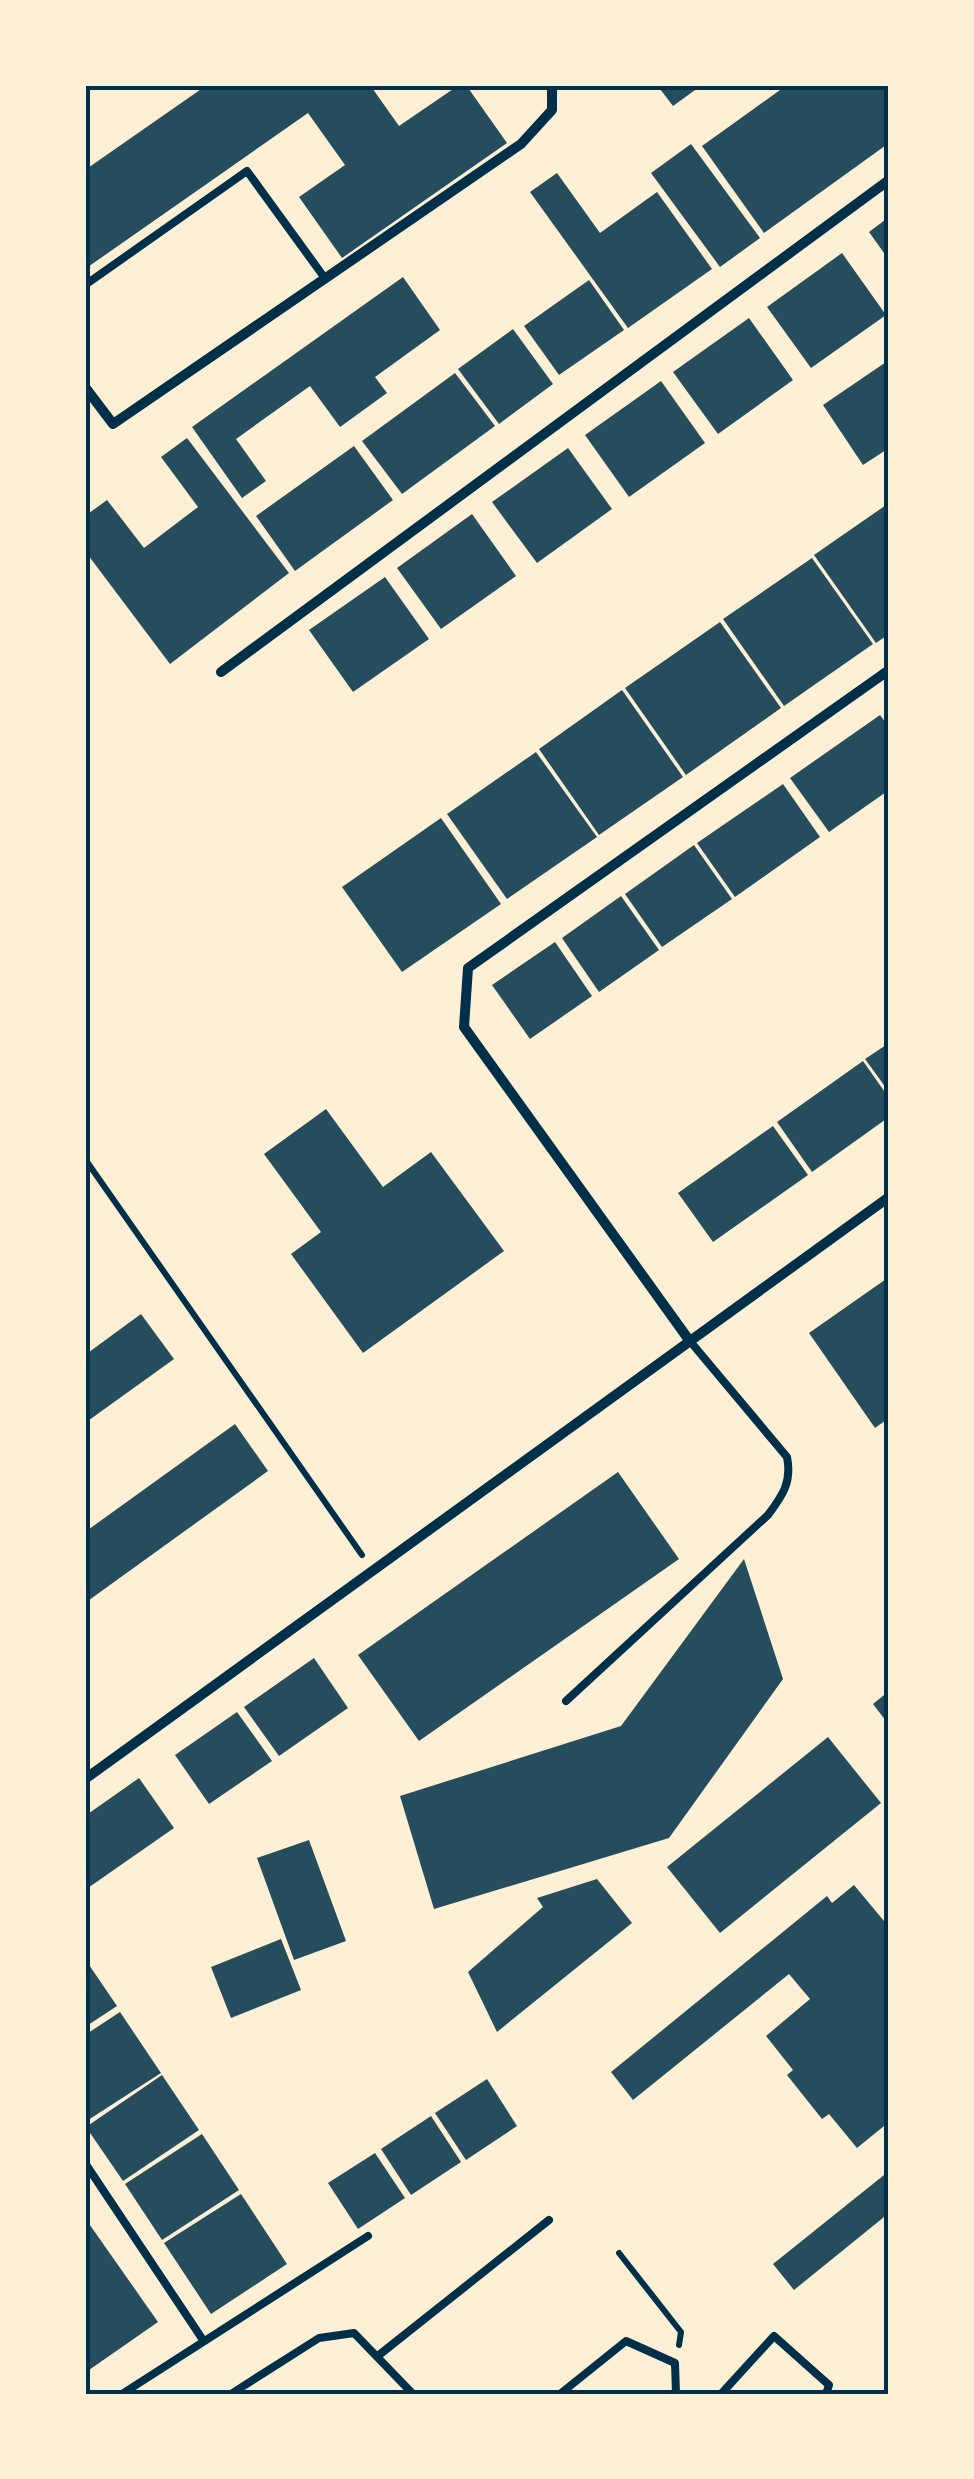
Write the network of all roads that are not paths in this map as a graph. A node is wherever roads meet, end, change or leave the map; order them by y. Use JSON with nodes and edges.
{"nodes":[{"id":1,"x":552,"y":85,"type":"edge"},
{"id":2,"x":889,"y":180,"type":"edge"},
{"id":3,"x":324,"y":277,"type":"junction"},
{"id":4,"x":85,"y":285,"type":"edge"},
{"id":5,"x":85,"y":387,"type":"edge"},
{"id":6,"x":889,"y":670,"type":"edge"},
{"id":7,"x":222,"y":672,"type":"dead end"},
{"id":8,"x":889,"y":1197,"type":"edge"},
{"id":9,"x":688,"y":1340,"type":"junction"},
{"id":10,"x":566,"y":1700,"type":"dead end"},
{"id":11,"x":85,"y":1779,"type":"edge"},
{"id":12,"x":85,"y":2163,"type":"edge"},
{"id":13,"x":550,"y":2220,"type":"dead end"},
{"id":14,"x":368,"y":2236,"type":"dead end"},
{"id":15,"x":204,"y":2340,"type":"junction"},
{"id":16,"x":379,"y":2356,"type":"junction"},
{"id":17,"x":122,"y":2394,"type":"edge"},
{"id":18,"x":231,"y":2394,"type":"edge"},
{"id":19,"x":413,"y":2394,"type":"edge"},
{"id":20,"x":560,"y":2394,"type":"edge"},
{"id":21,"x":676,"y":2394,"type":"edge"},
{"id":22,"x":721,"y":2394,"type":"edge"},
{"id":23,"x":826,"y":2394,"type":"edge"}],
"edges":[{"from":1,"to":3,"type":"street"},
{"from":2,"to":7,"type":"street"},
{"from":3,"to":4,"type":"lane"},
{"from":3,"to":5,"type":"street"},
{"from":6,"to":9,"type":"street"},
{"from":8,"to":9,"type":"street"},
{"from":9,"to":10,"type":"lane"},
{"from":9,"to":11,"type":"street"},
{"from":12,"to":15,"type":"lane"},
{"from":13,"to":16,"type":"lane"},
{"from":14,"to":15,"type":"lane"},
{"from":15,"to":17,"type":"lane"},
{"from":16,"to":18,"type":"lane"},
{"from":16,"to":19,"type":"lane"},
{"from":20,"to":21,"type":"lane"},
{"from":22,"to":23,"type":"lane"}]}
